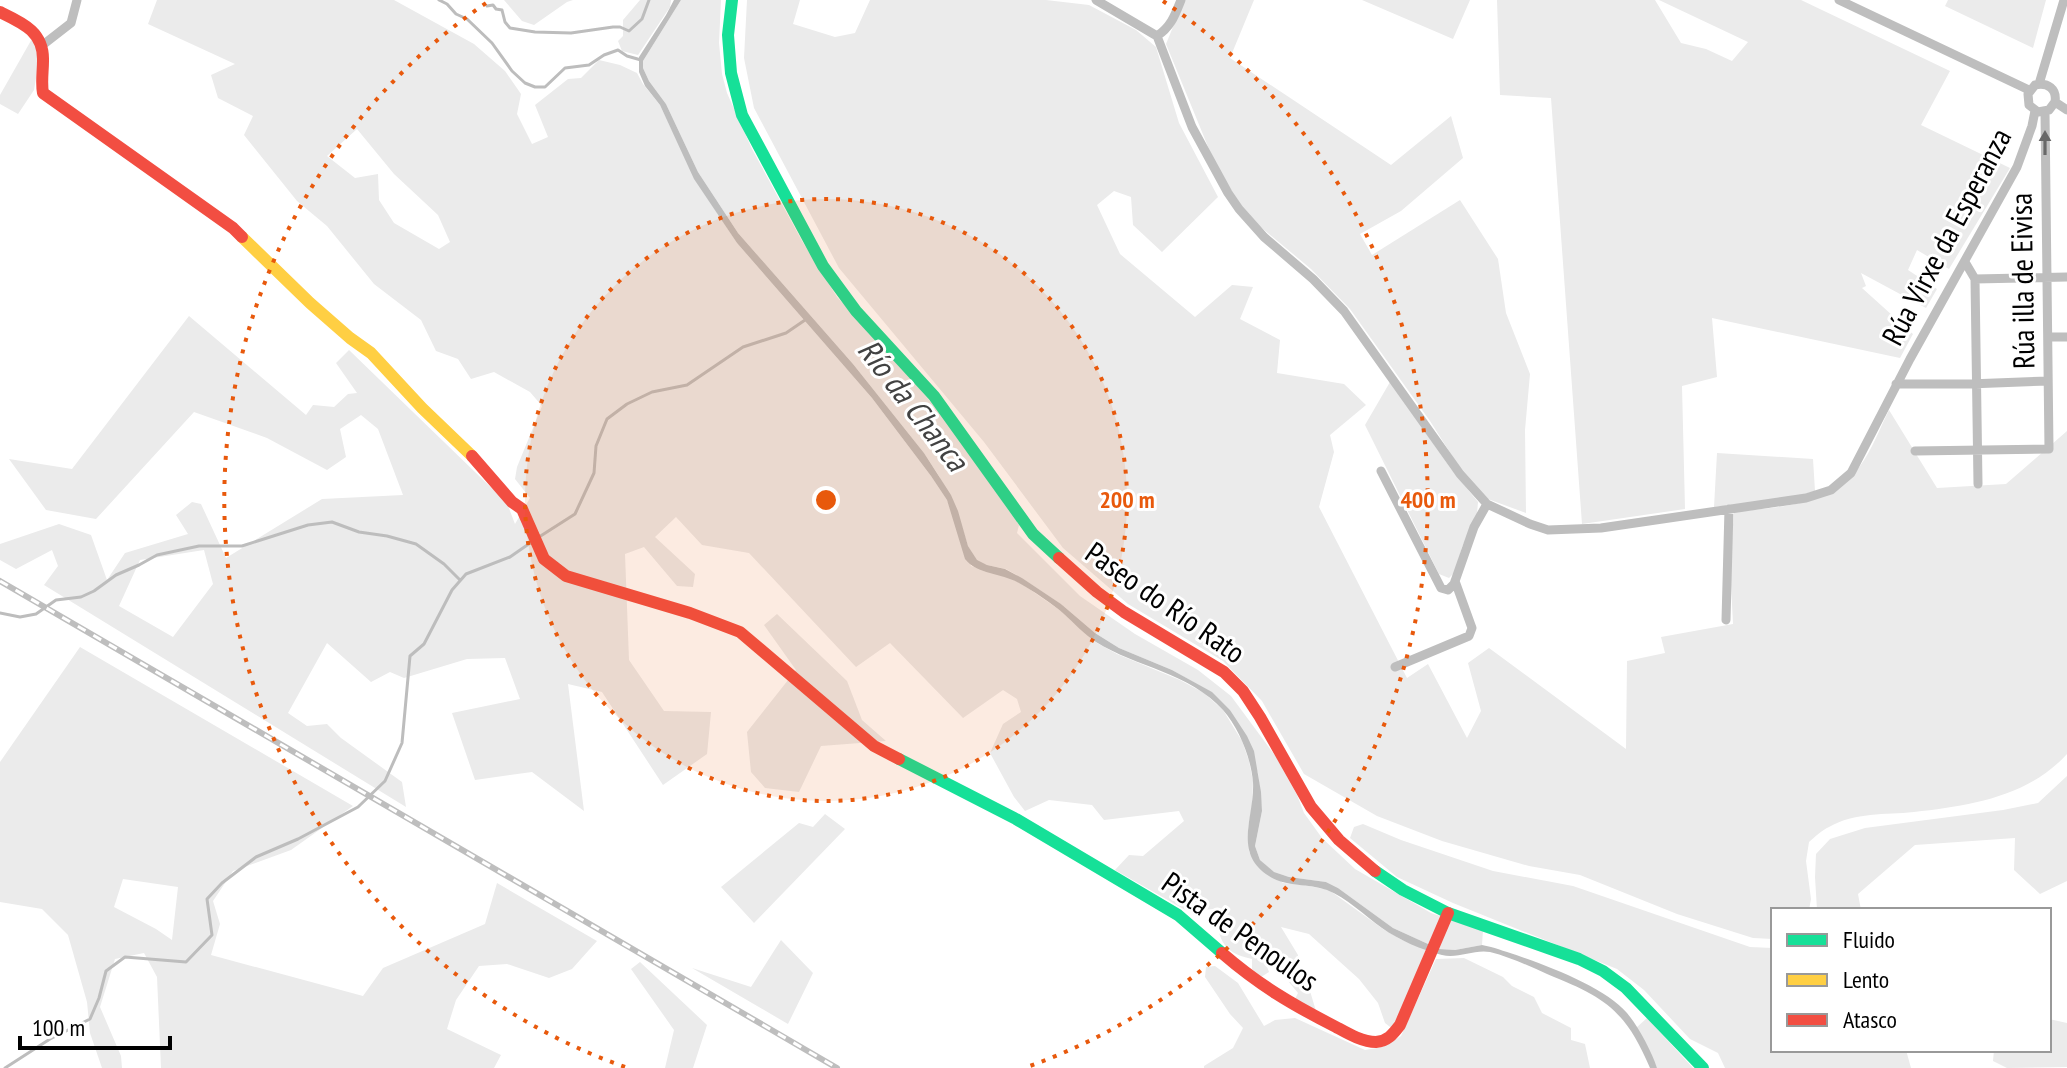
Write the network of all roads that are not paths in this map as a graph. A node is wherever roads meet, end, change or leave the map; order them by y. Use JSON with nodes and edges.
{"nodes":[{"id":1,"x":77,"y":0,"type":"edge"},
{"id":2,"x":732,"y":0,"type":"edge"},
{"id":3,"x":1096,"y":0,"type":"edge"},
{"id":4,"x":1181,"y":0,"type":"edge"},
{"id":5,"x":1839,"y":0,"type":"edge"},
{"id":6,"x":2064,"y":0,"type":"edge"},
{"id":7,"x":1865,"y":6,"type":"edge"},
{"id":8,"x":0,"y":12,"type":"edge"},
{"id":9,"x":1157,"y":36,"type":"junction"},
{"id":10,"x":44,"y":44,"type":"junction"},
{"id":11,"x":2039,"y":84,"type":"junction"},
{"id":12,"x":2029,"y":90,"type":"junction"},
{"id":13,"x":2055,"y":102,"type":"junction"},
{"id":14,"x":2067,"y":110,"type":"edge"},
{"id":15,"x":2040,"y":111,"type":"junction"},
{"id":16,"x":1965,"y":262,"type":"junction"},
{"id":17,"x":2046,"y":277,"type":"junction"},
{"id":18,"x":2067,"y":277,"type":"edge"},
{"id":19,"x":1975,"y":279,"type":"junction"},
{"id":20,"x":2048,"y":337,"type":"junction"},
{"id":21,"x":2067,"y":337,"type":"edge"},
{"id":22,"x":2048,"y":381,"type":"junction"},
{"id":23,"x":1896,"y":384,"type":"junction"},
{"id":24,"x":1977,"y":384,"type":"junction"},
{"id":25,"x":1977,"y":449,"type":"junction"},
{"id":26,"x":1915,"y":451,"type":"dead end"},
{"id":27,"x":1381,"y":471,"type":"dead end"},
{"id":28,"x":1978,"y":484,"type":"dead end"},
{"id":29,"x":1487,"y":504,"type":"junction"},
{"id":30,"x":1729,"y":509,"type":"junction"},
{"id":31,"x":1455,"y":581,"type":"junction"},
{"id":32,"x":1726,"y":620,"type":"dead end"},
{"id":33,"x":1395,"y":667,"type":"dead end"},
{"id":34,"x":1446,"y":918,"type":"junction"},
{"id":35,"x":1703,"y":1068,"type":"edge"}],
"edges":[{"from":1,"to":10,"type":"street"},
{"from":2,"to":34,"type":"street","name":"Paseo do Río Rato"},
{"from":3,"to":9,"type":"street"},
{"from":4,"to":9,"type":"street"},
{"from":5,"to":7,"type":"street"},
{"from":6,"to":11,"type":"street"},
{"from":7,"to":12,"type":"street"},
{"from":8,"to":10,"type":"street"},
{"from":9,"to":29,"type":"street"},
{"from":10,"to":34,"type":"street","name":"Pista de Penoulos"},
{"from":11,"to":12,"type":"street"},
{"from":11,"to":13,"type":"street"},
{"from":12,"to":15,"type":"street"},
{"from":13,"to":14,"type":"street"},
{"from":13,"to":15,"type":"street"},
{"from":15,"to":16,"type":"street","name":"Rúa Virxe da Esperanza"},
{"from":17,"to":15,"type":"street","name":"Rúa illa de Eivisa","one_way":true},
{"from":16,"to":19,"type":"street"},
{"from":16,"to":23,"type":"street","name":"Rúa Virxe da Esperanza"},
{"from":17,"to":18,"type":"street"},
{"from":17,"to":19,"type":"street"},
{"from":17,"to":20,"type":"street","name":"Rúa illa de Eivisa"},
{"from":19,"to":24,"type":"street"},
{"from":20,"to":21,"type":"street"},
{"from":20,"to":22,"type":"street","name":"Rúa illa de Eivisa"},
{"from":22,"to":24,"type":"street"},
{"from":22,"to":25,"type":"street","name":"Rúa illa de Eivisa"},
{"from":23,"to":24,"type":"street"},
{"from":23,"to":30,"type":"street","name":"Rúa Virxe da Esperanza"},
{"from":24,"to":25,"type":"street"},
{"from":25,"to":26,"type":"street"},
{"from":25,"to":28,"type":"street"},
{"from":27,"to":31,"type":"street"},
{"from":29,"to":30,"type":"street","name":"Rúa Virxe da Esperanza"},
{"from":29,"to":31,"type":"street"},
{"from":30,"to":32,"type":"street"},
{"from":31,"to":33,"type":"street"},
{"from":34,"to":35,"type":"street","name":"Paseo do Río Rato"}]}
